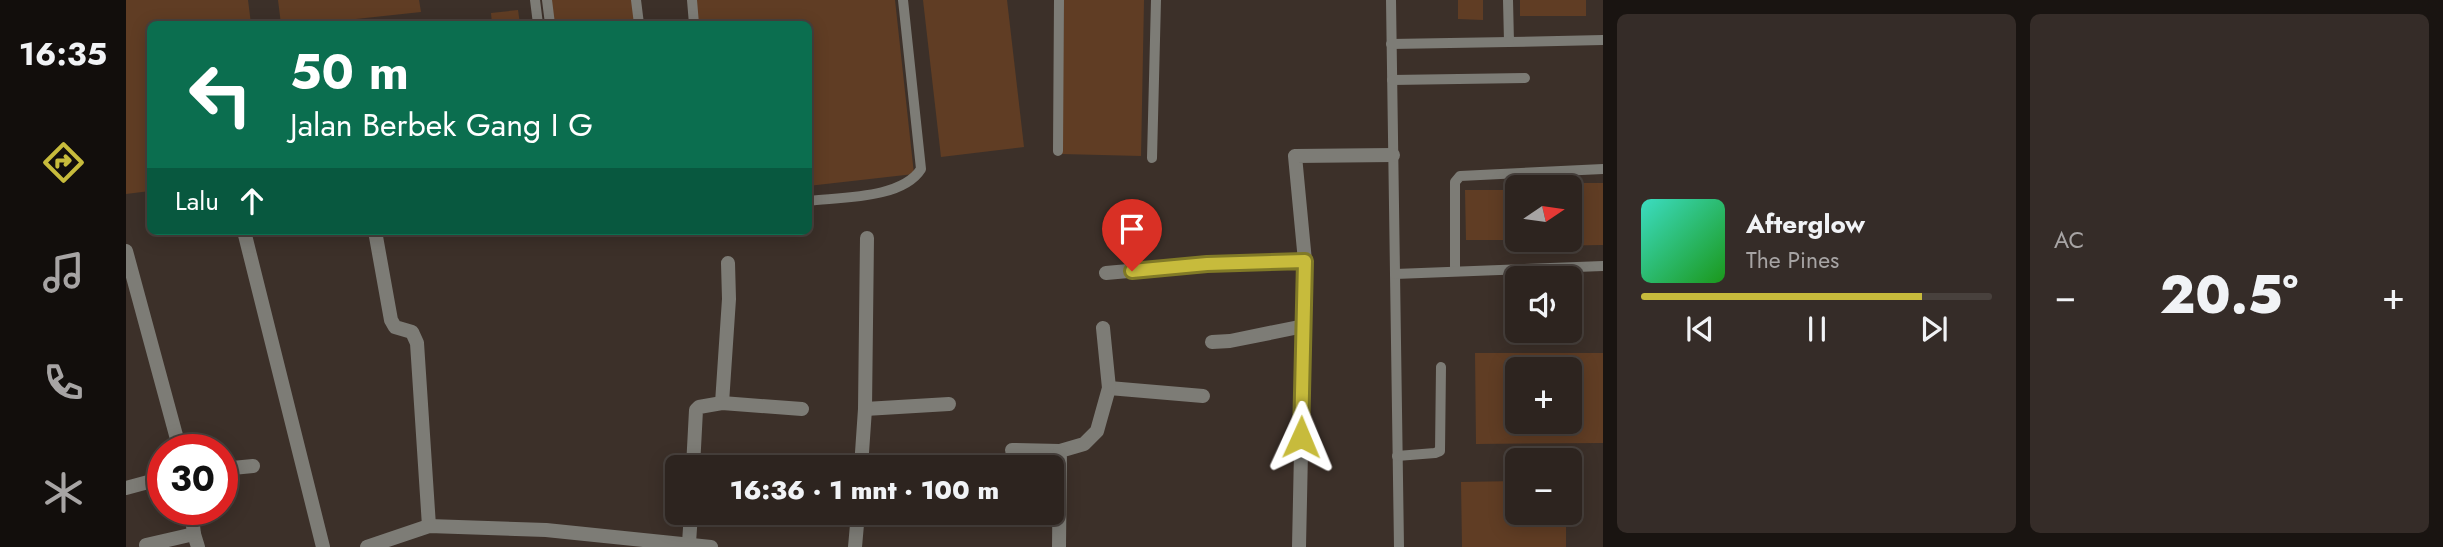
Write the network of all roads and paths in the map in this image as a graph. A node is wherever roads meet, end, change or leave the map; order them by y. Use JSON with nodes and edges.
{"nodes":[{"id":1,"x":535,"y":0,"type":"edge"},
{"id":2,"x":547,"y":0,"type":"edge"},
{"id":3,"x":636,"y":0,"type":"edge"},
{"id":4,"x":692,"y":0,"type":"edge"},
{"id":5,"x":902,"y":0,"type":"edge"},
{"id":6,"x":1059,"y":0,"type":"edge"},
{"id":7,"x":1156,"y":0,"type":"edge"},
{"id":8,"x":1391,"y":0,"type":"edge"},
{"id":9,"x":1508,"y":0,"type":"edge"},
{"id":10,"x":538,"y":21,"type":"edge"},
{"id":11,"x":550,"y":21,"type":"edge"},
{"id":12,"x":639,"y":21,"type":"edge"},
{"id":13,"x":694,"y":21,"type":"edge"},
{"id":14,"x":1603,"y":40,"type":"edge"},
{"id":15,"x":1509,"y":42,"type":"junction"},
{"id":16,"x":1391,"y":44,"type":"junction"},
{"id":17,"x":1525,"y":78,"type":"dead end"},
{"id":18,"x":1392,"y":80,"type":"junction"},
{"id":19,"x":1058,"y":151,"type":"dead end"},
{"id":20,"x":1393,"y":155,"type":"junction"},
{"id":21,"x":1152,"y":158,"type":"dead end"},
{"id":22,"x":1603,"y":169,"type":"edge"},
{"id":23,"x":812,"y":201,"type":"edge"},
{"id":24,"x":245,"y":235,"type":"edge"},
{"id":25,"x":377,"y":235,"type":"edge"},
{"id":26,"x":867,"y":238,"type":"dead end"},
{"id":27,"x":126,"y":251,"type":"edge"},
{"id":28,"x":1305,"y":261,"type":"junction"},
{"id":29,"x":728,"y":263,"type":"dead end"},
{"id":30,"x":1603,"y":266,"type":"edge"},
{"id":31,"x":1455,"y":271,"type":"junction"},
{"id":32,"x":1106,"y":273,"type":"dead end"},
{"id":33,"x":1395,"y":274,"type":"junction"},
{"id":34,"x":1304,"y":326,"type":"junction"},
{"id":35,"x":1103,"y":328,"type":"dead end"},
{"id":36,"x":1212,"y":342,"type":"dead end"},
{"id":37,"x":1441,"y":367,"type":"dead end"},
{"id":38,"x":1109,"y":388,"type":"junction"},
{"id":39,"x":1203,"y":396,"type":"dead end"},
{"id":40,"x":722,"y":403,"type":"junction"},
{"id":41,"x":949,"y":404,"type":"dead end"},
{"id":42,"x":802,"y":409,"type":"dead end"},
{"id":43,"x":865,"y":409,"type":"junction"},
{"id":44,"x":176,"y":434,"type":"edge"},
{"id":45,"x":1012,"y":450,"type":"dead end"},
{"id":46,"x":1060,"y":451,"type":"junction"},
{"id":47,"x":694,"y":455,"type":"edge"},
{"id":48,"x":862,"y":455,"type":"edge"},
{"id":49,"x":1397,"y":456,"type":"junction"},
{"id":50,"x":253,"y":466,"type":"dead end"},
{"id":51,"x":238,"y":467,"type":"edge"},
{"id":52,"x":147,"y":482,"type":"edge"},
{"id":53,"x":126,"y":488,"type":"edge"},
{"id":54,"x":690,"y":525,"type":"edge"},
{"id":55,"x":857,"y":525,"type":"edge"},
{"id":56,"x":429,"y":526,"type":"junction"},
{"id":57,"x":196,"y":541,"type":"edge"},
{"id":58,"x":689,"y":543,"type":"junction"},
{"id":59,"x":146,"y":545,"type":"dead end"},
{"id":60,"x":323,"y":547,"type":"edge"},
{"id":61,"x":367,"y":547,"type":"edge"},
{"id":62,"x":711,"y":547,"type":"edge"},
{"id":63,"x":855,"y":547,"type":"edge"},
{"id":64,"x":1059,"y":547,"type":"edge"},
{"id":65,"x":1299,"y":547,"type":"edge"},
{"id":66,"x":1399,"y":547,"type":"edge"}],
"edges":[{"from":1,"to":10,"type":"lane"},
{"from":2,"to":11,"type":"lane"},
{"from":3,"to":12,"type":"lane"},
{"from":4,"to":13,"type":"lane"},
{"from":5,"to":23,"type":"lane"},
{"from":6,"to":19,"type":"lane"},
{"from":7,"to":21,"type":"lane"},
{"from":8,"to":16,"type":"lane"},
{"from":9,"to":15,"type":"lane"},
{"from":14,"to":15,"type":"lane"},
{"from":15,"to":16,"type":"lane"},
{"from":16,"to":18,"type":"lane"},
{"from":17,"to":18,"type":"lane"},
{"from":18,"to":20,"type":"lane"},
{"from":20,"to":28,"type":"street"},
{"from":20,"to":33,"type":"lane"},
{"from":22,"to":31,"type":"lane"},
{"from":24,"to":60,"type":"street"},
{"from":25,"to":56,"type":"street"},
{"from":26,"to":43,"type":"street"},
{"from":27,"to":44,"type":"street"},
{"from":28,"to":32,"type":"street"},
{"from":28,"to":34,"type":"street"},
{"from":29,"to":40,"type":"street"},
{"from":30,"to":31,"type":"lane"},
{"from":31,"to":33,"type":"lane"},
{"from":33,"to":49,"type":"lane"},
{"from":34,"to":36,"type":"street"},
{"from":34,"to":65,"type":"street"},
{"from":35,"to":38,"type":"street"},
{"from":37,"to":49,"type":"lane"},
{"from":38,"to":39,"type":"street"},
{"from":38,"to":46,"type":"street"},
{"from":40,"to":42,"type":"street"},
{"from":40,"to":47,"type":"street"},
{"from":41,"to":43,"type":"street"},
{"from":43,"to":48,"type":"street"},
{"from":45,"to":46,"type":"street"},
{"from":46,"to":64,"type":"street"},
{"from":49,"to":66,"type":"lane"},
{"from":50,"to":51,"type":"street"},
{"from":52,"to":53,"type":"street"},
{"from":54,"to":58,"type":"street"},
{"from":55,"to":63,"type":"street"},
{"from":56,"to":58,"type":"street"},
{"from":56,"to":61,"type":"street"},
{"from":57,"to":59,"type":"street"},
{"from":58,"to":62,"type":"street"}]}
